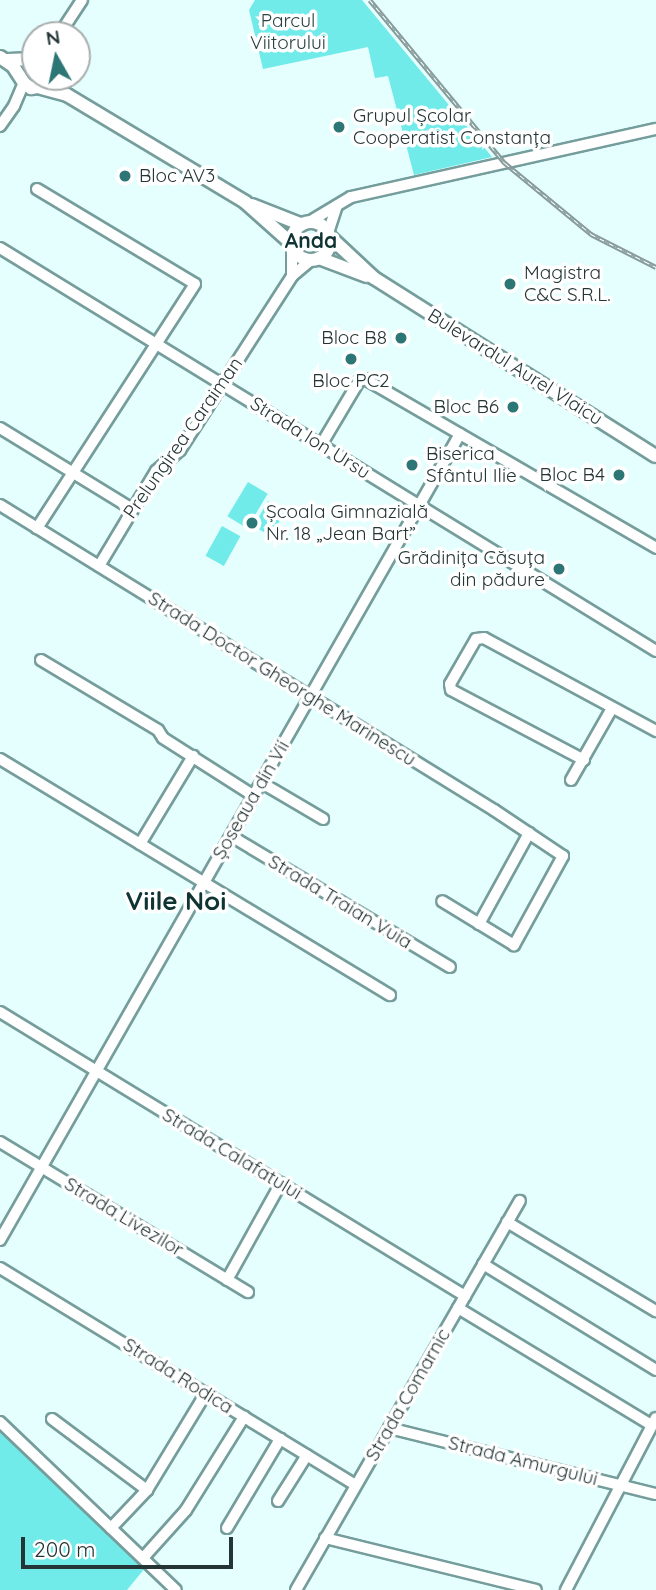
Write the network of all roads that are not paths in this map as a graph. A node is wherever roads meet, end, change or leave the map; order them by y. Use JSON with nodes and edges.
{"nodes":[{"id":1,"x":82,"y":0,"type":"edge"},
{"id":2,"x":68,"y":21,"type":"edge"},
{"id":3,"x":3,"y":59,"type":"edge"},
{"id":4,"x":21,"y":60,"type":"edge"},
{"id":5,"x":21,"y":79,"type":"edge"},
{"id":6,"x":21,"y":87,"type":"edge"},
{"id":7,"x":35,"y":91,"type":"edge"},
{"id":8,"x":48,"y":91,"type":"edge"},
{"id":9,"x":64,"y":91,"type":"edge"},
{"id":10,"x":67,"y":95,"type":"junction"},
{"id":11,"x":14,"y":106,"type":"junction"},
{"id":12,"x":0,"y":126,"type":"edge"},
{"id":13,"x":656,"y":129,"type":"edge"},
{"id":14,"x":37,"y":189,"type":"dead end"},
{"id":15,"x":245,"y":202,"type":"junction"},
{"id":16,"x":337,"y":204,"type":"junction"},
{"id":17,"x":305,"y":223,"type":"junction"},
{"id":18,"x":329,"y":235,"type":"junction"},
{"id":19,"x":292,"y":245,"type":"junction"},
{"id":20,"x":0,"y":248,"type":"edge"},
{"id":21,"x":315,"y":259,"type":"junction"},
{"id":22,"x":292,"y":275,"type":"junction"},
{"id":23,"x":374,"y":278,"type":"junction"},
{"id":24,"x":158,"y":345,"type":"junction"},
{"id":25,"x":222,"y":385,"type":"junction"},
{"id":26,"x":0,"y":428,"type":"edge"},
{"id":27,"x":460,"y":434,"type":"junction"},
{"id":28,"x":321,"y":445,"type":"junction"},
{"id":29,"x":656,"y":456,"type":"edge"},
{"id":30,"x":74,"y":472,"type":"junction"},
{"id":31,"x":0,"y":505,"type":"edge"},
{"id":32,"x":419,"y":505,"type":"junction"},
{"id":33,"x":132,"y":509,"type":"junction"},
{"id":34,"x":37,"y":528,"type":"junction"},
{"id":35,"x":656,"y":548,"type":"edge"},
{"id":36,"x":99,"y":566,"type":"junction"},
{"id":37,"x":656,"y":651,"type":"edge"},
{"id":38,"x":41,"y":660,"type":"dead end"},
{"id":39,"x":310,"y":696,"type":"junction"},
{"id":40,"x":612,"y":708,"type":"junction"},
{"id":41,"x":656,"y":731,"type":"edge"},
{"id":42,"x":193,"y":756,"type":"junction"},
{"id":43,"x":0,"y":759,"type":"edge"},
{"id":44,"x":584,"y":760,"type":"junction"},
{"id":45,"x":571,"y":780,"type":"dead end"},
{"id":46,"x":261,"y":783,"type":"junction"},
{"id":47,"x":254,"y":796,"type":"junction"},
{"id":48,"x":323,"y":819,"type":"dead end"},
{"id":49,"x":529,"y":833,"type":"junction"},
{"id":50,"x":231,"y":836,"type":"junction"},
{"id":51,"x":140,"y":844,"type":"junction"},
{"id":52,"x":203,"y":882,"type":"junction"},
{"id":53,"x":442,"y":901,"type":"dead end"},
{"id":54,"x":479,"y":924,"type":"junction"},
{"id":55,"x":450,"y":967,"type":"dead end"},
{"id":56,"x":390,"y":995,"type":"dead end"},
{"id":57,"x":0,"y":1012,"type":"edge"},
{"id":58,"x":96,"y":1071,"type":"junction"},
{"id":59,"x":0,"y":1142,"type":"edge"},
{"id":60,"x":41,"y":1168,"type":"junction"},
{"id":61,"x":281,"y":1184,"type":"junction"},
{"id":62,"x":520,"y":1200,"type":"dead end"},
{"id":63,"x":508,"y":1222,"type":"junction"},
{"id":64,"x":0,"y":1240,"type":"edge"},
{"id":65,"x":483,"y":1264,"type":"junction"},
{"id":66,"x":0,"y":1268,"type":"edge"},
{"id":67,"x":227,"y":1280,"type":"junction"},
{"id":68,"x":248,"y":1292,"type":"dead end"},
{"id":69,"x":465,"y":1296,"type":"junction"},
{"id":70,"x":458,"y":1308,"type":"junction"},
{"id":71,"x":656,"y":1311,"type":"edge"},
{"id":72,"x":656,"y":1370,"type":"edge"},
{"id":73,"x":205,"y":1393,"type":"junction"},
{"id":74,"x":244,"y":1417,"type":"junction"},
{"id":75,"x":51,"y":1419,"type":"dead end"},
{"id":76,"x":0,"y":1422,"type":"edge"},
{"id":77,"x":654,"y":1422,"type":"edge"},
{"id":78,"x":389,"y":1428,"type":"junction"},
{"id":79,"x":281,"y":1439,"type":"junction"},
{"id":80,"x":307,"y":1455,"type":"junction"},
{"id":81,"x":355,"y":1485,"type":"junction"},
{"id":82,"x":620,"y":1485,"type":"junction"},
{"id":83,"x":146,"y":1490,"type":"junction"},
{"id":84,"x":656,"y":1494,"type":"edge"},
{"id":85,"x":278,"y":1501,"type":"dead end"},
{"id":86,"x":111,"y":1528,"type":"junction"},
{"id":87,"x":227,"y":1528,"type":"dead end"},
{"id":88,"x":325,"y":1538,"type":"junction"},
{"id":89,"x":143,"y":1558,"type":"junction"},
{"id":90,"x":176,"y":1590,"type":"edge"},
{"id":91,"x":296,"y":1590,"type":"edge"},
{"id":92,"x":536,"y":1590,"type":"edge"},
{"id":93,"x":566,"y":1590,"type":"edge"}],
"edges":[{"from":1,"to":2,"type":"street"},
{"from":3,"to":4,"type":"main road"},
{"from":3,"to":5,"type":"main road"},
{"from":6,"to":11,"type":"street"},
{"from":7,"to":11,"type":"street"},
{"from":8,"to":10,"type":"main road"},
{"from":9,"to":10,"type":"main road"},
{"from":10,"to":15,"type":"main road"},
{"from":11,"to":12,"type":"street"},
{"from":13,"to":16,"type":"street"},
{"from":14,"to":24,"type":"street"},
{"from":15,"to":17,"type":"main road"},
{"from":15,"to":19,"type":"main road"},
{"from":16,"to":17,"type":"street"},
{"from":16,"to":18,"type":"street"},
{"from":17,"to":18,"type":"main road"},
{"from":17,"to":19,"type":"main road"},
{"from":18,"to":21,"type":"main road"},
{"from":18,"to":23,"type":"main road","name":"Bulevardul Aurel Vlaicu"},
{"from":19,"to":21,"type":"main road"},
{"from":19,"to":22,"type":"street"},
{"from":20,"to":24,"type":"street","name":"Strada Ion Ursu"},
{"from":21,"to":22,"type":"street","name":"Prelungirea Caraiman"},
{"from":21,"to":23,"type":"main road","name":"Bulevardul Aurel Vlaicu"},
{"from":22,"to":25,"type":"street","name":"Prelungirea Caraiman"},
{"from":23,"to":29,"type":"main road","name":"Bulevardul Aurel Vlaicu"},
{"from":24,"to":25,"type":"street","name":"Strada Ion Ursu"},
{"from":24,"to":30,"type":"street"},
{"from":25,"to":28,"type":"street","name":"Strada Ion Ursu"},
{"from":25,"to":33,"type":"street","name":"Prelungirea Caraiman"},
{"from":26,"to":30,"type":"street"},
{"from":27,"to":28,"type":"street"},
{"from":27,"to":32,"type":"street","name":"Șoseaua din Vii"},
{"from":27,"to":35,"type":"street"},
{"from":28,"to":32,"type":"street","name":"Strada Ion Ursu"},
{"from":30,"to":33,"type":"street"},
{"from":30,"to":34,"type":"street"},
{"from":31,"to":34,"type":"street","name":"Strada Doctor Gheorghe Marinescu"},
{"from":32,"to":37,"type":"street","name":"Strada Ion Ursu"},
{"from":32,"to":39,"type":"street","name":"Șoseaua din Vii"},
{"from":33,"to":36,"type":"street","name":"Prelungirea Caraiman"},
{"from":34,"to":36,"type":"street","name":"Strada Doctor Gheorghe Marinescu"},
{"from":36,"to":39,"type":"street","name":"Strada Doctor Gheorghe Marinescu"},
{"from":38,"to":42,"type":"street"},
{"from":39,"to":46,"type":"street","name":"Șoseaua din Vii"},
{"from":39,"to":49,"type":"street","name":"Strada Doctor Gheorghe Marinescu"},
{"from":40,"to":41,"type":"street"},
{"from":40,"to":44,"type":"street"},
{"from":40,"to":44,"type":"street"},
{"from":42,"to":47,"type":"street"},
{"from":42,"to":51,"type":"street"},
{"from":43,"to":51,"type":"street"},
{"from":44,"to":45,"type":"street"},
{"from":46,"to":47,"type":"street","name":"Șoseaua din Vii"},
{"from":46,"to":48,"type":"street"},
{"from":47,"to":50,"type":"street","name":"Șoseaua din Vii"},
{"from":49,"to":54,"type":"street"},
{"from":49,"to":54,"type":"street","name":"Strada Doctor Gheorghe Marinescu"},
{"from":50,"to":52,"type":"street","name":"Șoseaua din Vii"},
{"from":50,"to":55,"type":"street","name":"Strada Traian Vuia"},
{"from":51,"to":52,"type":"street"},
{"from":52,"to":56,"type":"street"},
{"from":52,"to":58,"type":"street","name":"Șoseaua din Vii"},
{"from":53,"to":54,"type":"street"},
{"from":57,"to":58,"type":"street","name":"Strada Calafatului"},
{"from":58,"to":60,"type":"street","name":"Șoseaua din Vii"},
{"from":58,"to":61,"type":"street","name":"Strada Calafatului"},
{"from":59,"to":60,"type":"street","name":"Strada Livezilor"},
{"from":60,"to":64,"type":"street","name":"Șoseaua din Vii"},
{"from":60,"to":67,"type":"street","name":"Strada Livezilor"},
{"from":61,"to":67,"type":"street"},
{"from":61,"to":69,"type":"street","name":"Strada Calafatului"},
{"from":62,"to":63,"type":"street","name":"Strada Comarnic"},
{"from":63,"to":65,"type":"street","name":"Strada Comarnic"},
{"from":63,"to":71,"type":"street"},
{"from":65,"to":69,"type":"street","name":"Strada Comarnic"},
{"from":65,"to":72,"type":"street"},
{"from":66,"to":73,"type":"street","name":"Strada Rodica"},
{"from":67,"to":68,"type":"street","name":"Strada Livezilor"},
{"from":69,"to":70,"type":"street","name":"Strada Comarnic"},
{"from":70,"to":77,"type":"street"},
{"from":70,"to":78,"type":"street","name":"Strada Comarnic"},
{"from":73,"to":74,"type":"street","name":"Strada Rodica"},
{"from":73,"to":83,"type":"street"},
{"from":74,"to":79,"type":"street","name":"Strada Rodica"},
{"from":74,"to":89,"type":"street"},
{"from":75,"to":83,"type":"street"},
{"from":76,"to":86,"type":"street"},
{"from":77,"to":82,"type":"street"},
{"from":78,"to":81,"type":"street","name":"Strada Comarnic"},
{"from":78,"to":82,"type":"street","name":"Strada Amurgului"},
{"from":79,"to":80,"type":"street","name":"Strada Rodica"},
{"from":79,"to":87,"type":"street"},
{"from":80,"to":81,"type":"street","name":"Strada Rodica"},
{"from":80,"to":85,"type":"street"},
{"from":81,"to":88,"type":"street","name":"Strada Comarnic"},
{"from":82,"to":84,"type":"street","name":"Strada Amurgului"},
{"from":82,"to":93,"type":"street"},
{"from":83,"to":86,"type":"street"},
{"from":86,"to":89,"type":"street"},
{"from":88,"to":91,"type":"street","name":"Strada Comarnic"},
{"from":88,"to":92,"type":"street"},
{"from":89,"to":90,"type":"street"}]}
